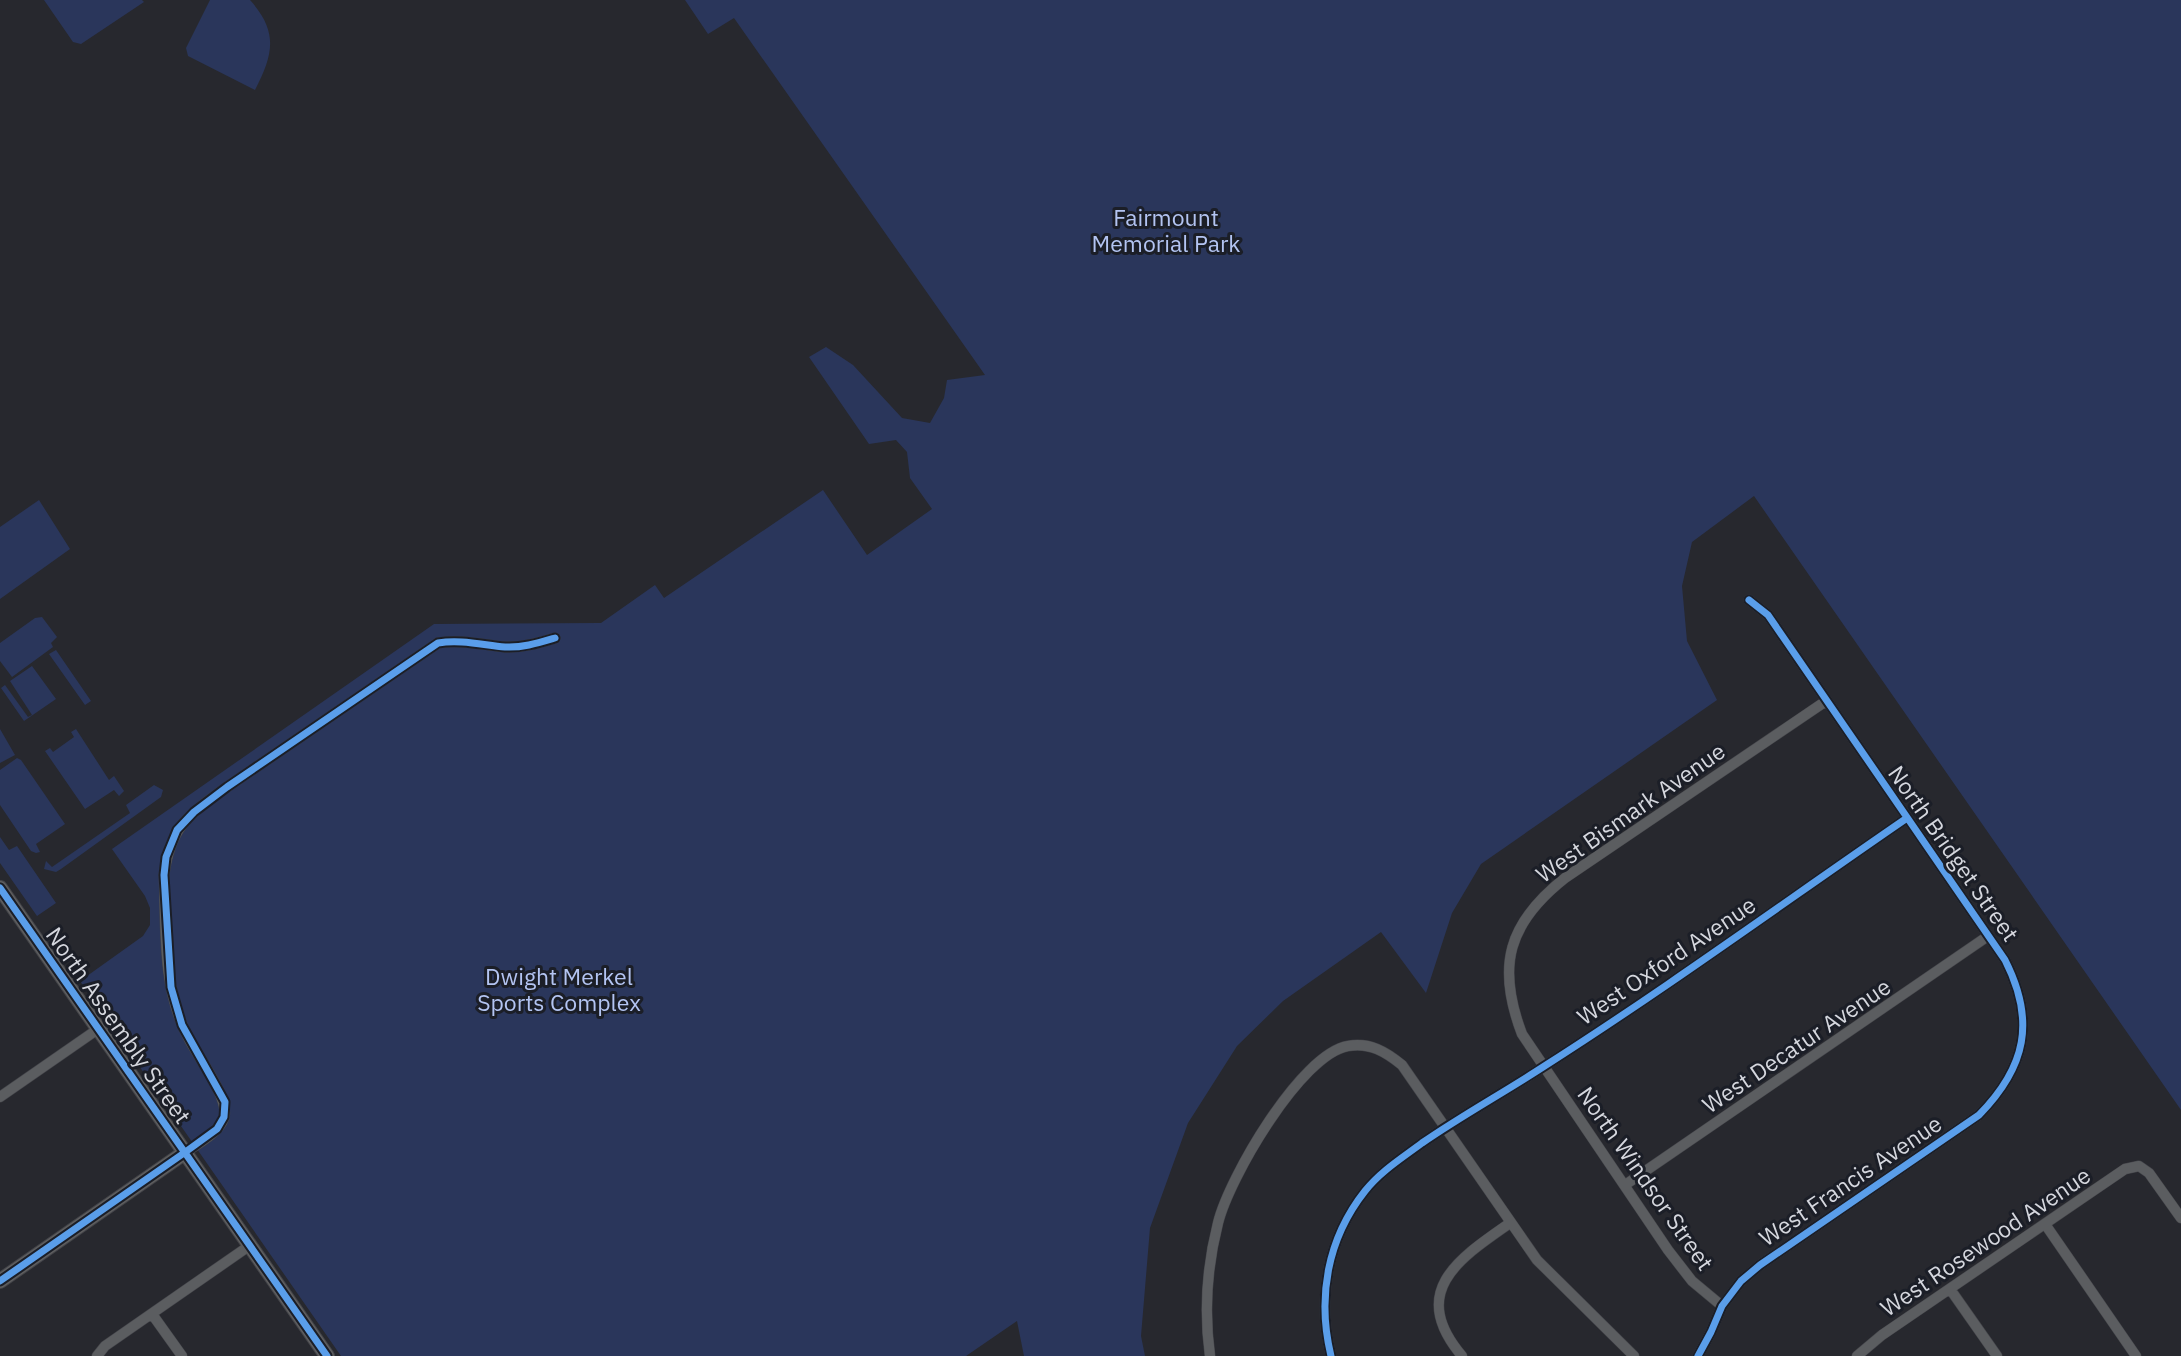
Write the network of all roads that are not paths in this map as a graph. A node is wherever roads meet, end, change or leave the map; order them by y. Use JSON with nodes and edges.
{"nodes":[{"id":1,"x":1749,"y":600,"type":"dead end"},
{"id":2,"x":555,"y":638,"type":"dead end"},
{"id":3,"x":1826,"y":701,"type":"junction"},
{"id":4,"x":1907,"y":818,"type":"junction"},
{"id":5,"x":0,"y":889,"type":"edge"},
{"id":6,"x":1988,"y":936,"type":"junction"},
{"id":7,"x":98,"y":1029,"type":"junction"},
{"id":8,"x":2023,"y":1037,"type":"joint"},
{"id":9,"x":1544,"y":1067,"type":"junction"},
{"id":10,"x":0,"y":1097,"type":"edge"},
{"id":11,"x":1444,"y":1128,"type":"junction"},
{"id":12,"x":184,"y":1153,"type":"junction"},
{"id":13,"x":1625,"y":1185,"type":"junction"},
{"id":14,"x":2181,"y":1218,"type":"edge"},
{"id":15,"x":1510,"y":1223,"type":"junction"},
{"id":16,"x":2045,"y":1224,"type":"junction"},
{"id":17,"x":249,"y":1246,"type":"junction"},
{"id":18,"x":0,"y":1281,"type":"edge"},
{"id":19,"x":1950,"y":1289,"type":"junction"},
{"id":20,"x":1722,"y":1306,"type":"junction"},
{"id":21,"x":152,"y":1314,"type":"junction"},
{"id":22,"x":97,"y":1356,"type":"edge"},
{"id":23,"x":182,"y":1356,"type":"edge"},
{"id":24,"x":327,"y":1356,"type":"edge"},
{"id":25,"x":1210,"y":1356,"type":"edge"},
{"id":26,"x":1331,"y":1356,"type":"edge"},
{"id":27,"x":1462,"y":1356,"type":"edge"},
{"id":28,"x":1634,"y":1356,"type":"edge"},
{"id":29,"x":1698,"y":1356,"type":"edge"},
{"id":30,"x":1857,"y":1356,"type":"edge"},
{"id":31,"x":1997,"y":1356,"type":"edge"},
{"id":32,"x":2136,"y":1356,"type":"edge"}],
"edges":[{"from":1,"to":3,"type":"street","name":"North Bridget Street"},
{"from":2,"to":12,"type":"street"},
{"from":3,"to":4,"type":"street","name":"North Bridget Street"},
{"from":3,"to":9,"type":"street","name":"West Bismark Avenue"},
{"from":4,"to":6,"type":"street","name":"North Bridget Street"},
{"from":4,"to":9,"type":"street","name":"West Oxford Avenue"},
{"from":5,"to":7,"type":"main road","name":"North Assembly Street"},
{"from":6,"to":8,"type":"street","name":"North Bridget Street"},
{"from":6,"to":13,"type":"street","name":"West Decatur Avenue"},
{"from":7,"to":10,"type":"street"},
{"from":7,"to":12,"type":"main road","name":"North Assembly Street"},
{"from":8,"to":20,"type":"street","name":"West Francis Avenue"},
{"from":9,"to":11,"type":"street","name":"West Oxford Avenue"},
{"from":9,"to":13,"type":"street","name":"North Windsor Street"},
{"from":11,"to":15,"type":"street"},
{"from":11,"to":25,"type":"street"},
{"from":11,"to":26,"type":"street","name":"West Oxford Avenue"},
{"from":12,"to":17,"type":"main road","name":"North Assembly Street"},
{"from":12,"to":18,"type":"main road"},
{"from":13,"to":20,"type":"street","name":"North Windsor Street"},
{"from":14,"to":16,"type":"street","name":"West Rosewood Avenue"},
{"from":15,"to":27,"type":"street"},
{"from":15,"to":28,"type":"street"},
{"from":16,"to":19,"type":"street","name":"West Rosewood Avenue"},
{"from":16,"to":32,"type":"street"},
{"from":17,"to":21,"type":"street"},
{"from":17,"to":24,"type":"main road","name":"North Assembly Street"},
{"from":19,"to":30,"type":"street","name":"West Rosewood Avenue"},
{"from":19,"to":31,"type":"street"},
{"from":20,"to":29,"type":"street","name":"West Francis Avenue"},
{"from":21,"to":22,"type":"street"},
{"from":21,"to":23,"type":"street"}]}
